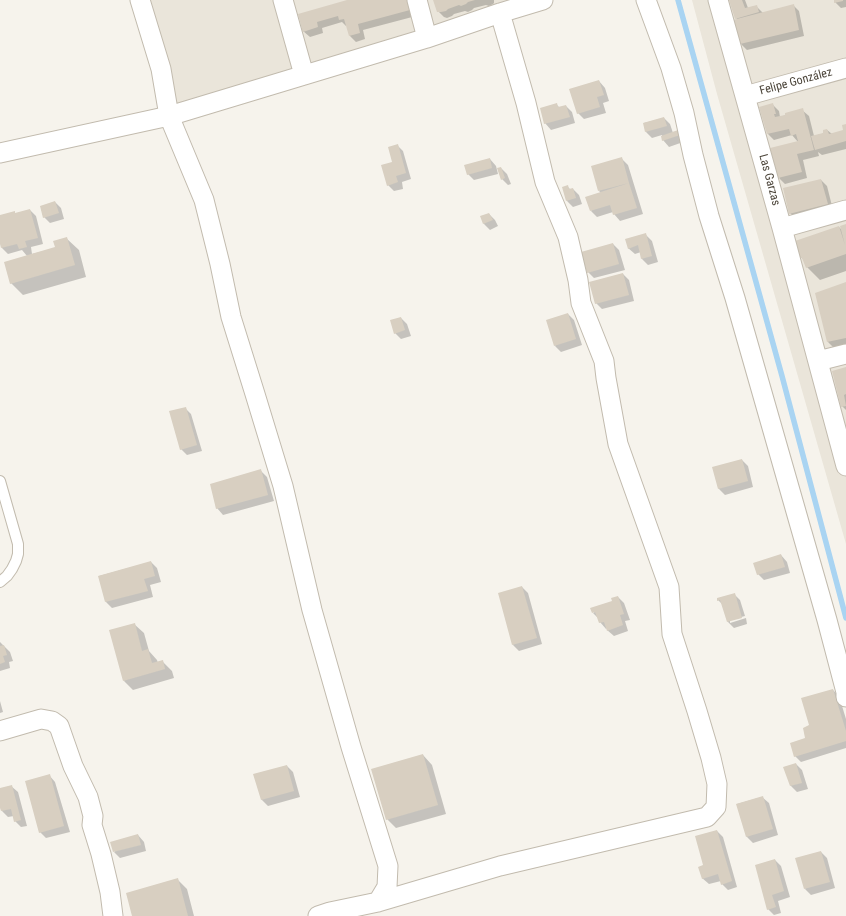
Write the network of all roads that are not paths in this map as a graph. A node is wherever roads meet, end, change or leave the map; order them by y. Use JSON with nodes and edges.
{"nodes":[{"id":1,"x":140,"y":0,"type":"edge"},
{"id":2,"x":283,"y":0,"type":"edge"},
{"id":3,"x":417,"y":0,"type":"edge"},
{"id":4,"x":544,"y":0,"type":"edge"},
{"id":5,"x":646,"y":0,"type":"edge"},
{"id":6,"x":718,"y":0,"type":"edge"},
{"id":7,"x":500,"y":13,"type":"junction"},
{"id":8,"x":427,"y":38,"type":"junction"},
{"id":9,"x":846,"y":68,"type":"edge"},
{"id":10,"x":304,"y":75,"type":"junction"},
{"id":11,"x":745,"y":96,"type":"junction"},
{"id":12,"x":168,"y":116,"type":"junction"},
{"id":13,"x":0,"y":153,"type":"edge"},
{"id":14,"x":846,"y":210,"type":"edge"},
{"id":15,"x":782,"y":228,"type":"junction"},
{"id":16,"x":846,"y":354,"type":"edge"},
{"id":17,"x":818,"y":361,"type":"junction"},
{"id":18,"x":846,"y":466,"type":"edge"},
{"id":19,"x":0,"y":481,"type":"edge"},
{"id":20,"x":0,"y":582,"type":"edge"},
{"id":21,"x":846,"y":697,"type":"edge"},
{"id":22,"x":0,"y":731,"type":"edge"},
{"id":23,"x":378,"y":902,"type":"junction"},
{"id":24,"x":113,"y":916,"type":"edge"},
{"id":25,"x":318,"y":916,"type":"edge"}],
"edges":[{"from":1,"to":12,"type":"street"},
{"from":2,"to":10,"type":"street"},
{"from":3,"to":8,"type":"street"},
{"from":4,"to":7,"type":"street"},
{"from":5,"to":21,"type":"street"},
{"from":6,"to":11,"type":"street","name":"Las Garzas"},
{"from":7,"to":8,"type":"street"},
{"from":7,"to":23,"type":"street"},
{"from":8,"to":10,"type":"street"},
{"from":9,"to":11,"type":"street","name":"Felipe González"},
{"from":10,"to":12,"type":"street"},
{"from":11,"to":15,"type":"street","name":"Las Garzas"},
{"from":12,"to":13,"type":"street"},
{"from":12,"to":23,"type":"street"},
{"from":14,"to":15,"type":"street"},
{"from":15,"to":17,"type":"street","name":"Las Garzas"},
{"from":16,"to":17,"type":"street"},
{"from":17,"to":18,"type":"street","name":"Las Garzas"},
{"from":19,"to":20,"type":"lane"},
{"from":22,"to":24,"type":"street"},
{"from":23,"to":25,"type":"street"}]}
